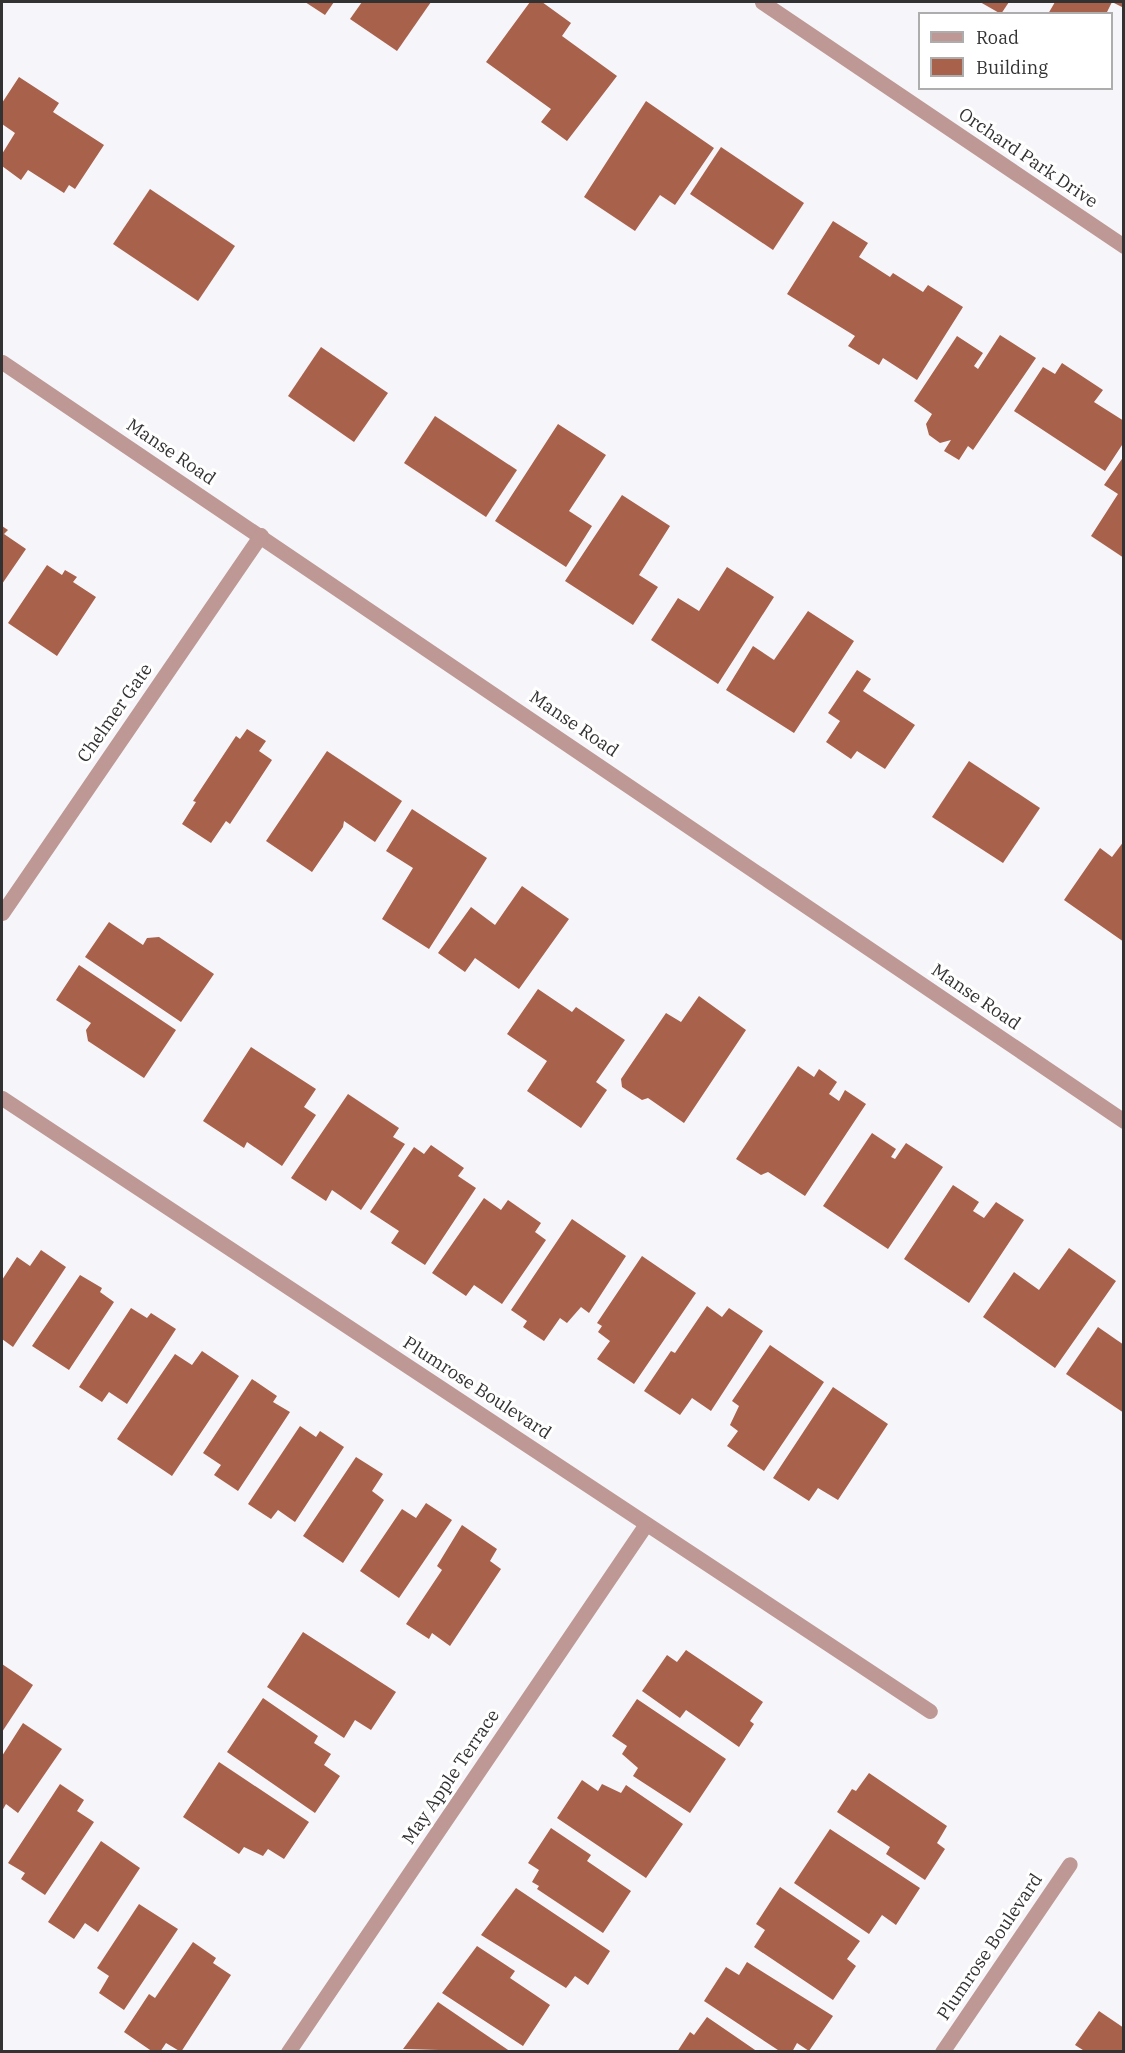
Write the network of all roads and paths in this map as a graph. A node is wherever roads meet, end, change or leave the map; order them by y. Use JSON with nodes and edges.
{"nodes":[{"id":1,"x":762,"y":2,"type":"edge"},
{"id":2,"x":1124,"y":246,"type":"edge"},
{"id":3,"x":2,"y":362,"type":"edge"},
{"id":4,"x":261,"y":535,"type":"junction"},
{"id":5,"x":2,"y":913,"type":"edge"},
{"id":6,"x":2,"y":1098,"type":"edge"},
{"id":7,"x":1124,"y":1121,"type":"edge"},
{"id":8,"x":646,"y":1524,"type":"junction"},
{"id":9,"x":930,"y":1712,"type":"dead end"},
{"id":10,"x":1070,"y":1864,"type":"dead end"},
{"id":11,"x":288,"y":2052,"type":"edge"},
{"id":12,"x":942,"y":2052,"type":"edge"}],
"edges":[{"from":1,"to":2,"type":"street","name":"Orchard Park Drive"},
{"from":3,"to":4,"type":"street","name":"Manse Road"},
{"from":4,"to":5,"type":"street","name":"Chelmer Gate"},
{"from":4,"to":7,"type":"street","name":"Manse Road"},
{"from":6,"to":8,"type":"street","name":"Plumrose Boulevard"},
{"from":8,"to":9,"type":"street","name":"Plumrose Boulevard"},
{"from":8,"to":11,"type":"street","name":"May Apple Terrace"},
{"from":10,"to":12,"type":"street","name":"Plumrose Boulevard"}]}
